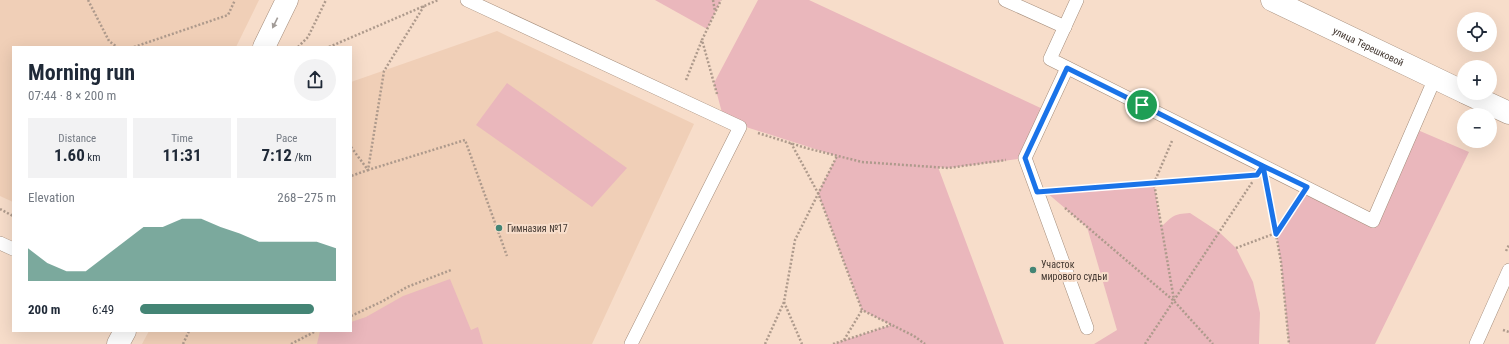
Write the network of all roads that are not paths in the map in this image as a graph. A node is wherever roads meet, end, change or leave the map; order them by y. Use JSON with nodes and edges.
{"nodes":[{"id":1,"x":287,"y":0,"type":"edge"},
{"id":2,"x":467,"y":0,"type":"edge"},
{"id":3,"x":1005,"y":0,"type":"edge"},
{"id":4,"x":1077,"y":0,"type":"edge"},
{"id":5,"x":1272,"y":0,"type":"edge"},
{"id":6,"x":1064,"y":27,"type":"junction"},
{"id":7,"x":264,"y":46,"type":"edge"},
{"id":8,"x":1067,"y":68,"type":"junction"},
{"id":9,"x":1435,"y":78,"type":"junction"},
{"id":10,"x":1457,"y":88,"type":"edge"},
{"id":11,"x":1482,"y":100,"type":"edge"},
{"id":12,"x":1509,"y":113,"type":"edge"},
{"id":13,"x":0,"y":243,"type":"edge"},
{"id":14,"x":12,"y":249,"type":"edge"},
{"id":15,"x":1509,"y":270,"type":"edge"},
{"id":16,"x":1087,"y":328,"type":"dead end"},
{"id":17,"x":124,"y":332,"type":"edge"},
{"id":18,"x":118,"y":344,"type":"edge"},
{"id":19,"x":631,"y":344,"type":"edge"},
{"id":20,"x":1476,"y":344,"type":"edge"}],
"edges":[{"from":1,"to":7,"type":"street","one_way":true},
{"from":2,"to":19,"type":"lane"},
{"from":3,"to":6,"type":"lane"},
{"from":4,"to":6,"type":"lane"},
{"from":5,"to":9,"type":"street","name":"улица Терешковой"},
{"from":6,"to":8,"type":"lane"},
{"from":8,"to":9,"type":"lane"},
{"from":8,"to":16,"type":"lane"},
{"from":9,"to":10,"type":"street","name":"улица Терешковой"},
{"from":11,"to":12,"type":"street","name":"улица Терешковой"},
{"from":13,"to":14,"type":"lane"},
{"from":15,"to":20,"type":"lane"},
{"from":17,"to":18,"type":"street"}]}
